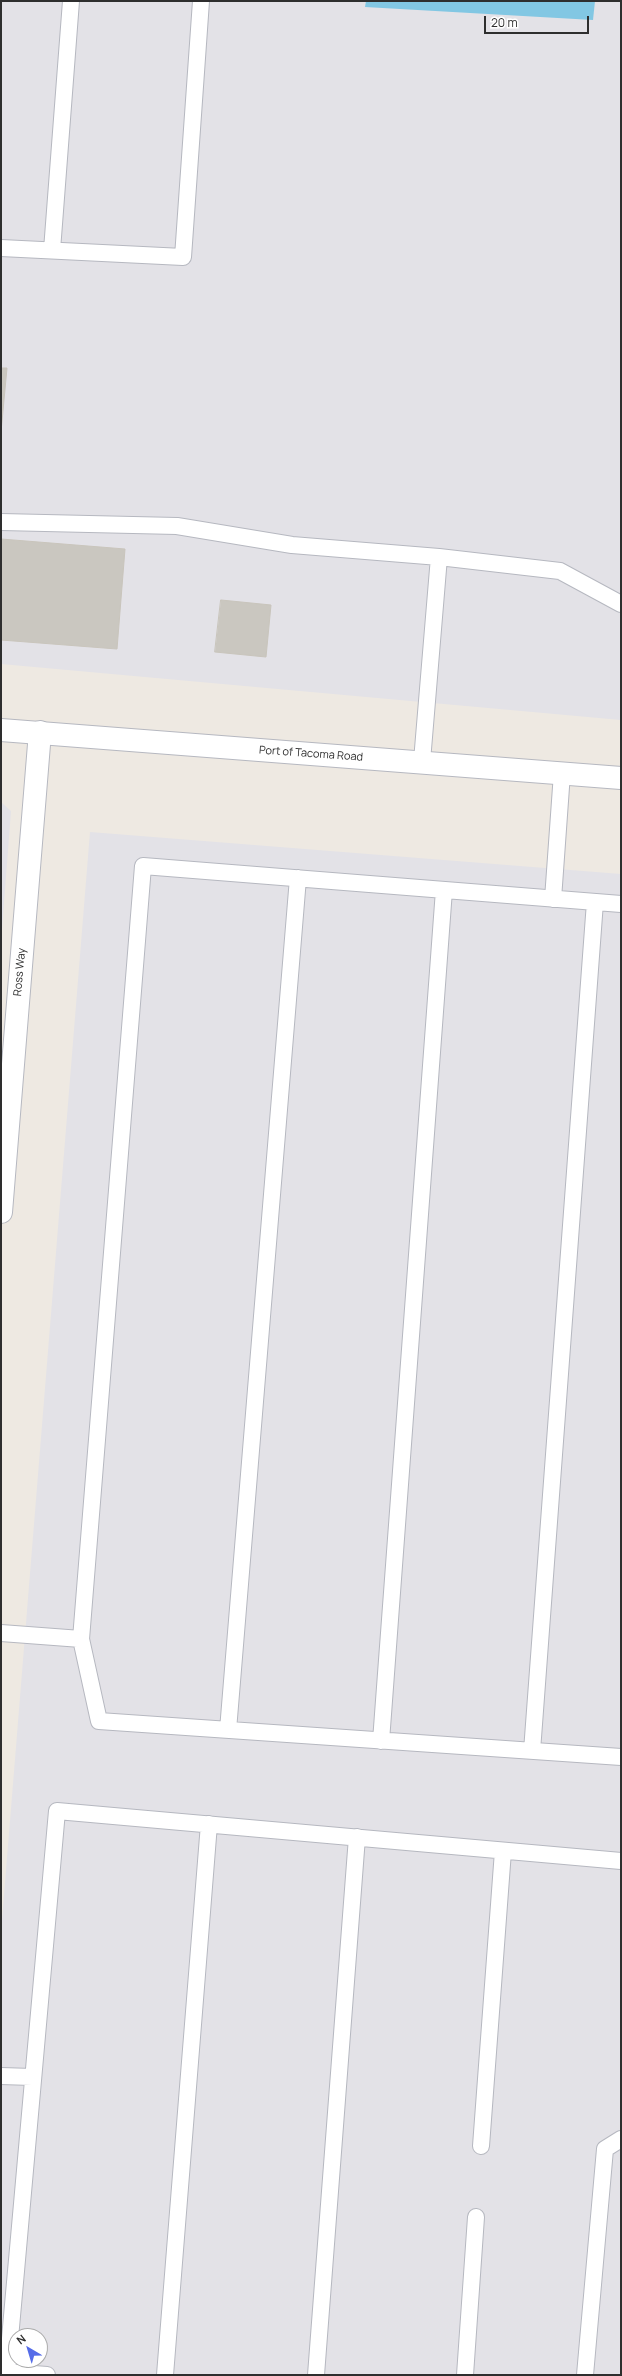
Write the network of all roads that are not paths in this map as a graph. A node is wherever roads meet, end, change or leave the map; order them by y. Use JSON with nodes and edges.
{"nodes":[{"id":1,"x":71,"y":1,"type":"edge"},
{"id":2,"x":201,"y":1,"type":"edge"},
{"id":3,"x":1,"y":248,"type":"edge"},
{"id":4,"x":52,"y":250,"type":"junction"},
{"id":5,"x":1,"y":522,"type":"edge"},
{"id":6,"x":439,"y":557,"type":"junction"},
{"id":7,"x":621,"y":604,"type":"edge"},
{"id":8,"x":1,"y":730,"type":"edge"},
{"id":9,"x":40,"y":732,"type":"junction"},
{"id":10,"x":422,"y":761,"type":"junction"},
{"id":11,"x":562,"y":773,"type":"junction"},
{"id":12,"x":621,"y":778,"type":"edge"},
{"id":13,"x":298,"y":878,"type":"junction"},
{"id":14,"x":444,"y":890,"type":"junction"},
{"id":15,"x":553,"y":900,"type":"junction"},
{"id":16,"x":595,"y":902,"type":"junction"},
{"id":17,"x":621,"y":904,"type":"edge"},
{"id":18,"x":7,"y":1065,"type":"edge"},
{"id":19,"x":1,"y":1212,"type":"edge"},
{"id":20,"x":1,"y":1633,"type":"edge"},
{"id":21,"x":81,"y":1639,"type":"junction"},
{"id":22,"x":228,"y":1730,"type":"junction"},
{"id":23,"x":381,"y":1741,"type":"junction"},
{"id":24,"x":532,"y":1751,"type":"junction"},
{"id":25,"x":621,"y":1757,"type":"edge"},
{"id":26,"x":209,"y":1824,"type":"junction"},
{"id":27,"x":357,"y":1838,"type":"junction"},
{"id":28,"x":503,"y":1850,"type":"junction"},
{"id":29,"x":621,"y":1861,"type":"edge"},
{"id":30,"x":1,"y":2076,"type":"edge"},
{"id":31,"x":32,"y":2077,"type":"junction"},
{"id":32,"x":621,"y":2139,"type":"edge"},
{"id":33,"x":481,"y":2146,"type":"dead end"},
{"id":34,"x":476,"y":2217,"type":"dead end"},
{"id":35,"x":47,"y":2375,"type":"edge"},
{"id":36,"x":165,"y":2375,"type":"edge"},
{"id":37,"x":316,"y":2375,"type":"edge"},
{"id":38,"x":465,"y":2375,"type":"edge"},
{"id":39,"x":585,"y":2375,"type":"edge"}],
"edges":[{"from":1,"to":4,"type":"lane"},
{"from":2,"to":4,"type":"lane"},
{"from":3,"to":4,"type":"lane"},
{"from":5,"to":6,"type":"lane"},
{"from":6,"to":7,"type":"lane"},
{"from":6,"to":10,"type":"lane"},
{"from":8,"to":9,"type":"main road","name":"Port of Tacoma Road"},
{"from":9,"to":10,"type":"main road","name":"Port of Tacoma Road"},
{"from":9,"to":18,"type":"main road","name":"Ross Way"},
{"from":10,"to":11,"type":"main road","name":"Port of Tacoma Road"},
{"from":11,"to":12,"type":"main road","name":"Port of Tacoma Road"},
{"from":11,"to":15,"type":"lane"},
{"from":13,"to":14,"type":"lane"},
{"from":13,"to":21,"type":"lane"},
{"from":13,"to":22,"type":"lane"},
{"from":14,"to":15,"type":"lane"},
{"from":14,"to":23,"type":"lane"},
{"from":15,"to":16,"type":"lane"},
{"from":16,"to":17,"type":"lane"},
{"from":16,"to":24,"type":"lane"},
{"from":18,"to":19,"type":"main road","name":"Ross Way"},
{"from":20,"to":21,"type":"lane"},
{"from":21,"to":22,"type":"lane"},
{"from":22,"to":23,"type":"lane"},
{"from":23,"to":24,"type":"lane"},
{"from":24,"to":25,"type":"lane"},
{"from":26,"to":27,"type":"lane"},
{"from":26,"to":31,"type":"lane"},
{"from":26,"to":36,"type":"lane"},
{"from":27,"to":28,"type":"lane"},
{"from":27,"to":37,"type":"lane"},
{"from":28,"to":29,"type":"lane"},
{"from":28,"to":33,"type":"lane"},
{"from":30,"to":31,"type":"lane"},
{"from":31,"to":35,"type":"lane"},
{"from":32,"to":39,"type":"lane"},
{"from":34,"to":38,"type":"lane"}]}
